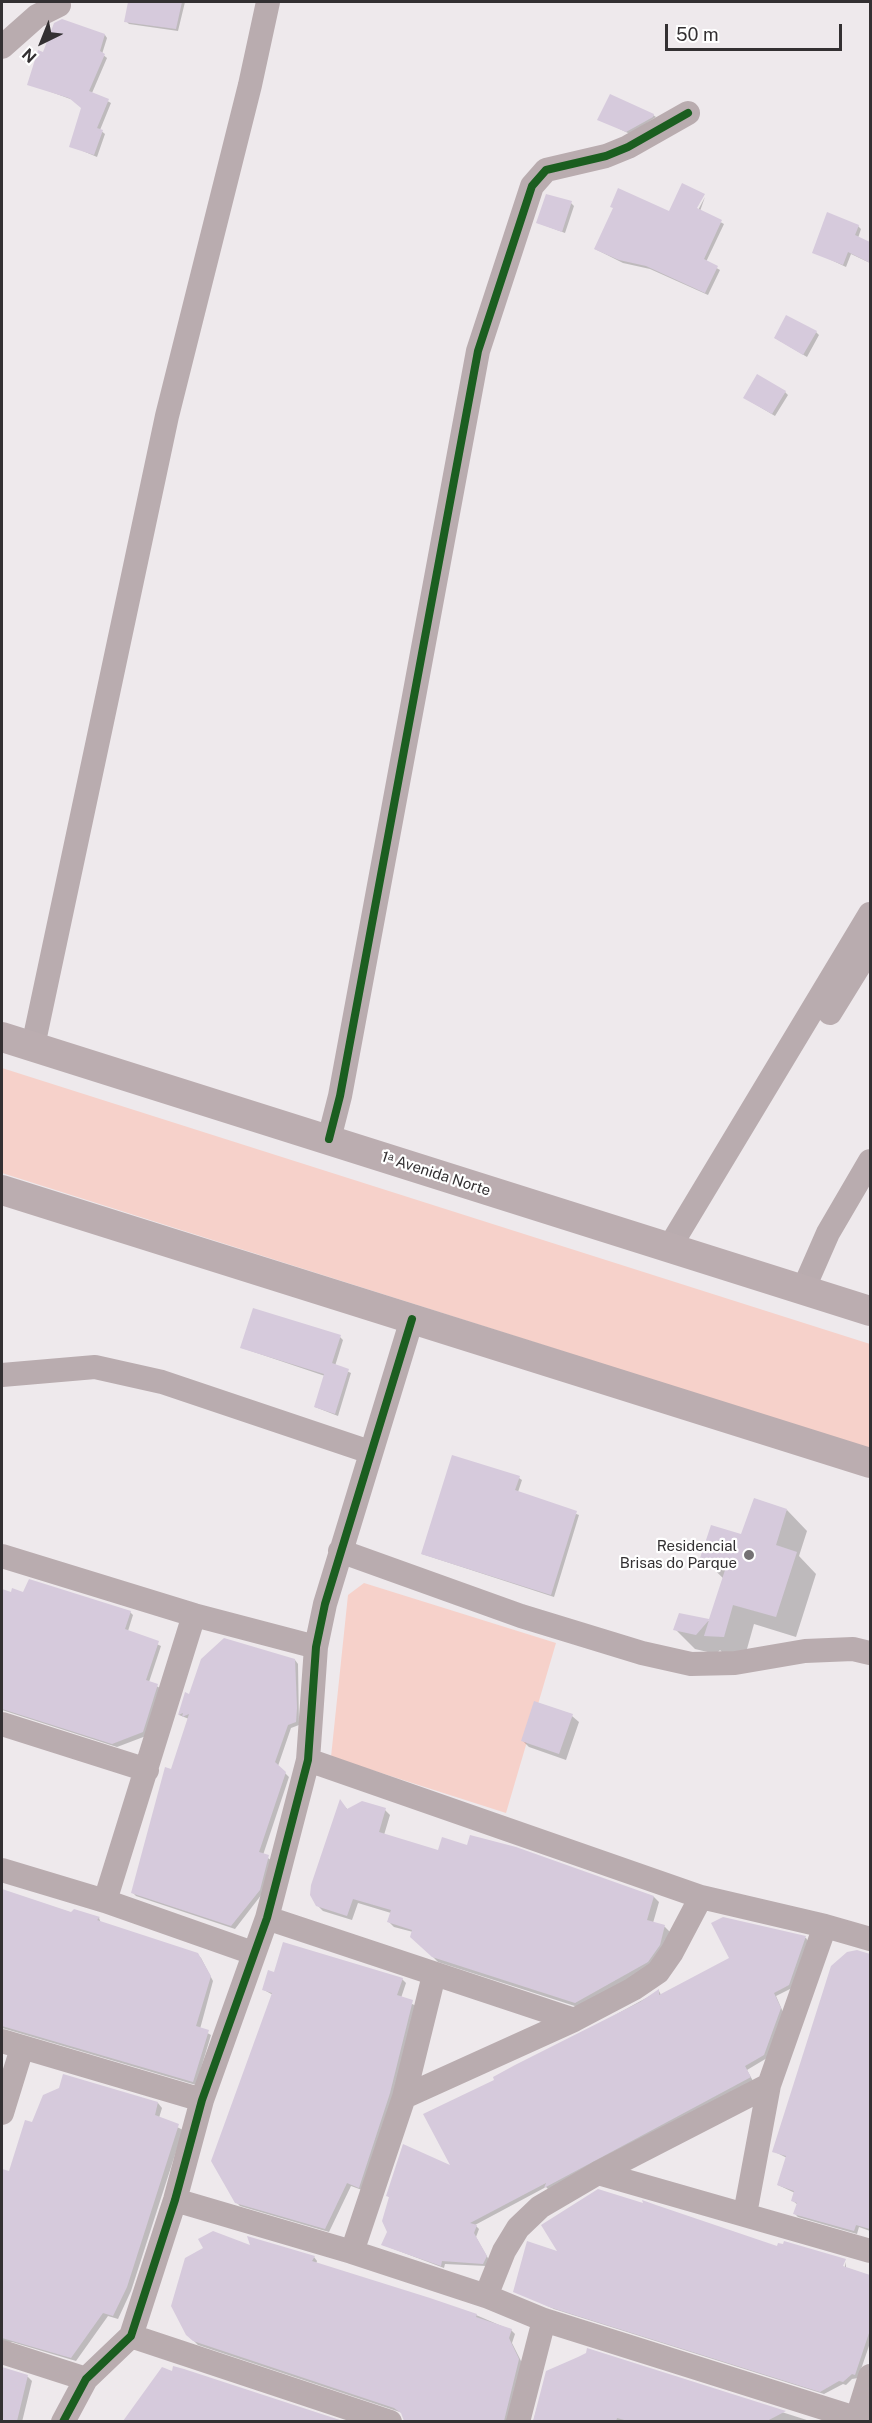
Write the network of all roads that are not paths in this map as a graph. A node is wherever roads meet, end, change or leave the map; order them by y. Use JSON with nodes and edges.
{"nodes":[{"id":1,"x":268,"y":2,"type":"edge"},
{"id":2,"x":60,"y":5,"type":"dead end"},
{"id":3,"x":2,"y":47,"type":"edge"},
{"id":4,"x":688,"y":113,"type":"dead end"},
{"id":5,"x":870,"y":914,"type":"edge"},
{"id":6,"x":870,"y":948,"type":"edge"},
{"id":7,"x":2,"y":1037,"type":"edge"},
{"id":8,"x":33,"y":1046,"type":"junction"},
{"id":9,"x":329,"y":1139,"type":"junction"},
{"id":10,"x":870,"y":1161,"type":"edge"},
{"id":11,"x":2,"y":1190,"type":"edge"},
{"id":12,"x":674,"y":1249,"type":"junction"},
{"id":13,"x":803,"y":1290,"type":"junction"},
{"id":14,"x":870,"y":1311,"type":"edge"},
{"id":15,"x":412,"y":1319,"type":"junction"},
{"id":16,"x":2,"y":1375,"type":"edge"},
{"id":17,"x":370,"y":1452,"type":"junction"},
{"id":18,"x":870,"y":1463,"type":"edge"},
{"id":19,"x":340,"y":1551,"type":"junction"},
{"id":20,"x":2,"y":1556,"type":"edge"},
{"id":21,"x":194,"y":1615,"type":"junction"},
{"id":22,"x":316,"y":1647,"type":"junction"},
{"id":23,"x":870,"y":1653,"type":"edge"},
{"id":24,"x":2,"y":1724,"type":"edge"},
{"id":25,"x":308,"y":1760,"type":"junction"},
{"id":26,"x":147,"y":1770,"type":"junction"},
{"id":27,"x":2,"y":1870,"type":"edge"},
{"id":28,"x":701,"y":1897,"type":"junction"},
{"id":29,"x":105,"y":1901,"type":"junction"},
{"id":30,"x":267,"y":1918,"type":"junction"},
{"id":31,"x":825,"y":1926,"type":"junction"},
{"id":32,"x":870,"y":1939,"type":"edge"},
{"id":33,"x":253,"y":1953,"type":"junction"},
{"id":34,"x":434,"y":1975,"type":"junction"},
{"id":35,"x":574,"y":2019,"type":"junction"},
{"id":36,"x":12,"y":2045,"type":"edge"},
{"id":37,"x":769,"y":2085,"type":"junction"},
{"id":38,"x":404,"y":2097,"type":"junction"},
{"id":39,"x":202,"y":2100,"type":"junction"},
{"id":40,"x":2,"y":2113,"type":"edge"},
{"id":41,"x":598,"y":2173,"type":"junction"},
{"id":42,"x":175,"y":2200,"type":"junction"},
{"id":43,"x":745,"y":2214,"type":"junction"},
{"id":44,"x":870,"y":2251,"type":"edge"},
{"id":45,"x":352,"y":2252,"type":"junction"},
{"id":46,"x":486,"y":2296,"type":"junction"},
{"id":47,"x":544,"y":2320,"type":"junction"},
{"id":48,"x":131,"y":2336,"type":"junction"},
{"id":49,"x":2,"y":2352,"type":"edge"},
{"id":50,"x":870,"y":2376,"type":"edge"},
{"id":51,"x":86,"y":2379,"type":"junction"},
{"id":52,"x":863,"y":2420,"type":"edge"},
{"id":53,"x":63,"y":2421,"type":"edge"},
{"id":54,"x":390,"y":2421,"type":"edge"},
{"id":55,"x":518,"y":2421,"type":"edge"}],
"edges":[{"from":1,"to":8,"type":"street"},
{"from":2,"to":3,"type":"street"},
{"from":4,"to":9,"type":"street"},
{"from":5,"to":12,"type":"street"},
{"from":6,"to":12,"type":"street"},
{"from":7,"to":8,"type":"main road","name":"1ᵃ Avenida Norte"},
{"from":8,"to":9,"type":"main road","name":"1ᵃ Avenida Norte"},
{"from":9,"to":12,"type":"main road","name":"1ᵃ Avenida Norte"},
{"from":10,"to":13,"type":"street"},
{"from":11,"to":15,"type":"main road"},
{"from":12,"to":13,"type":"main road","name":"1ᵃ Avenida Norte"},
{"from":13,"to":14,"type":"main road","name":"1ᵃ Avenida Norte"},
{"from":15,"to":17,"type":"street"},
{"from":15,"to":18,"type":"main road"},
{"from":16,"to":17,"type":"street"},
{"from":17,"to":19,"type":"street"},
{"from":19,"to":22,"type":"street"},
{"from":19,"to":23,"type":"street"},
{"from":20,"to":21,"type":"street"},
{"from":21,"to":22,"type":"street"},
{"from":21,"to":26,"type":"street"},
{"from":22,"to":25,"type":"street"},
{"from":24,"to":26,"type":"street"},
{"from":25,"to":28,"type":"street"},
{"from":25,"to":30,"type":"street"},
{"from":26,"to":29,"type":"street"},
{"from":27,"to":29,"type":"street"},
{"from":28,"to":31,"type":"street"},
{"from":28,"to":35,"type":"street"},
{"from":29,"to":33,"type":"street"},
{"from":30,"to":33,"type":"street"},
{"from":30,"to":34,"type":"street"},
{"from":31,"to":32,"type":"street"},
{"from":31,"to":37,"type":"street"},
{"from":33,"to":39,"type":"street"},
{"from":34,"to":35,"type":"street"},
{"from":34,"to":38,"type":"street"},
{"from":35,"to":38,"type":"street"},
{"from":36,"to":39,"type":"street"},
{"from":36,"to":40,"type":"street"},
{"from":37,"to":41,"type":"street"},
{"from":37,"to":43,"type":"street"},
{"from":38,"to":45,"type":"street"},
{"from":39,"to":42,"type":"street"},
{"from":41,"to":43,"type":"street"},
{"from":41,"to":46,"type":"street"},
{"from":42,"to":45,"type":"street"},
{"from":42,"to":48,"type":"street"},
{"from":43,"to":44,"type":"street"},
{"from":45,"to":46,"type":"street"},
{"from":46,"to":47,"type":"street"},
{"from":47,"to":52,"type":"street"},
{"from":47,"to":55,"type":"street"},
{"from":48,"to":51,"type":"street"},
{"from":48,"to":54,"type":"street"},
{"from":49,"to":51,"type":"street"},
{"from":50,"to":52,"type":"street"},
{"from":51,"to":53,"type":"street"}]}
